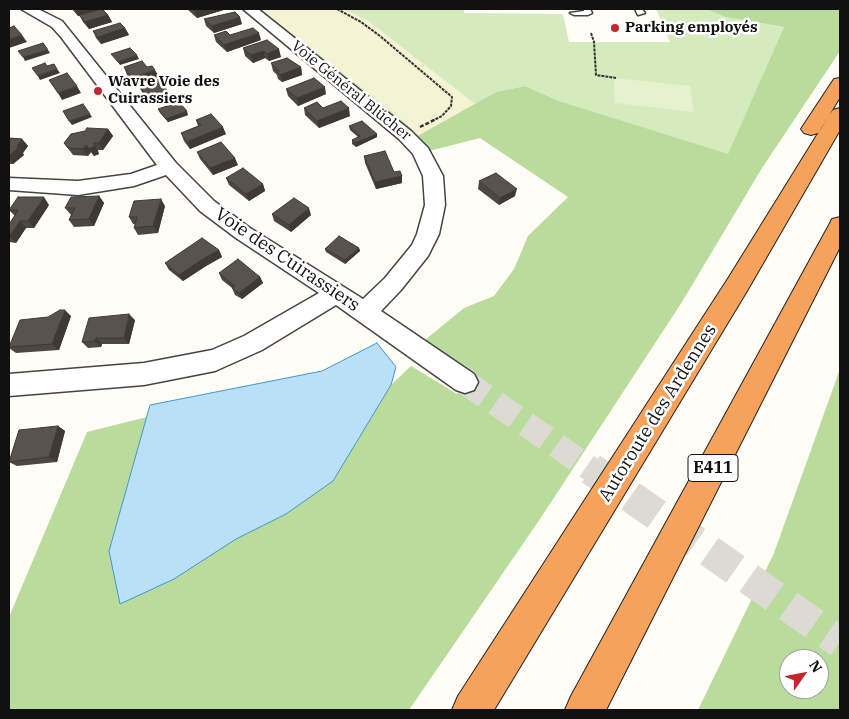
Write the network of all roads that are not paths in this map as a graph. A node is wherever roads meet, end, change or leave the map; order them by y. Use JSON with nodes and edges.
{"nodes":[{"id":1,"x":28,"y":9,"type":"edge"},
{"id":2,"x":250,"y":9,"type":"edge"},
{"id":3,"x":587,"y":9,"type":"edge"},
{"id":4,"x":574,"y":13,"type":"dead end"},
{"id":5,"x":840,"y":82,"type":"edge"},
{"id":6,"x":840,"y":114,"type":"edge"},
{"id":7,"x":169,"y":167,"type":"junction"},
{"id":8,"x":9,"y":184,"type":"edge"},
{"id":9,"x":840,"y":226,"type":"edge"},
{"id":10,"x":774,"y":227,"type":"junction"},
{"id":11,"x":337,"y":293,"type":"junction"},
{"id":12,"x":364,"y":312,"type":"junction"},
{"id":13,"x":465,"y":382,"type":"tunnel mouth"},
{"id":14,"x":9,"y":385,"type":"edge"},
{"id":15,"x":472,"y":710,"type":"edge"},
{"id":16,"x":586,"y":710,"type":"edge"}],
"edges":[{"from":1,"to":7,"type":"street","name":"Voie des Cuirassiers"},
{"from":2,"to":12,"type":"street","name":"Voie Général Blücher"},
{"from":3,"to":4,"type":"lane"},
{"from":5,"to":10,"type":"highway"},
{"from":6,"to":10,"type":"highway","name":"Autoroute des Ardennes"},
{"from":7,"to":8,"type":"street"},
{"from":7,"to":11,"type":"street","name":"Voie des Cuirassiers"},
{"from":9,"to":16,"type":"highway","number":"E411"},
{"from":10,"to":15,"type":"highway","name":"Autoroute des Ardennes"},
{"from":11,"to":12,"type":"street","name":"Voie des Cuirassiers"},
{"from":11,"to":14,"type":"street"},
{"from":12,"to":13,"type":"street","name":"Voie des Cuirassiers"}]}
